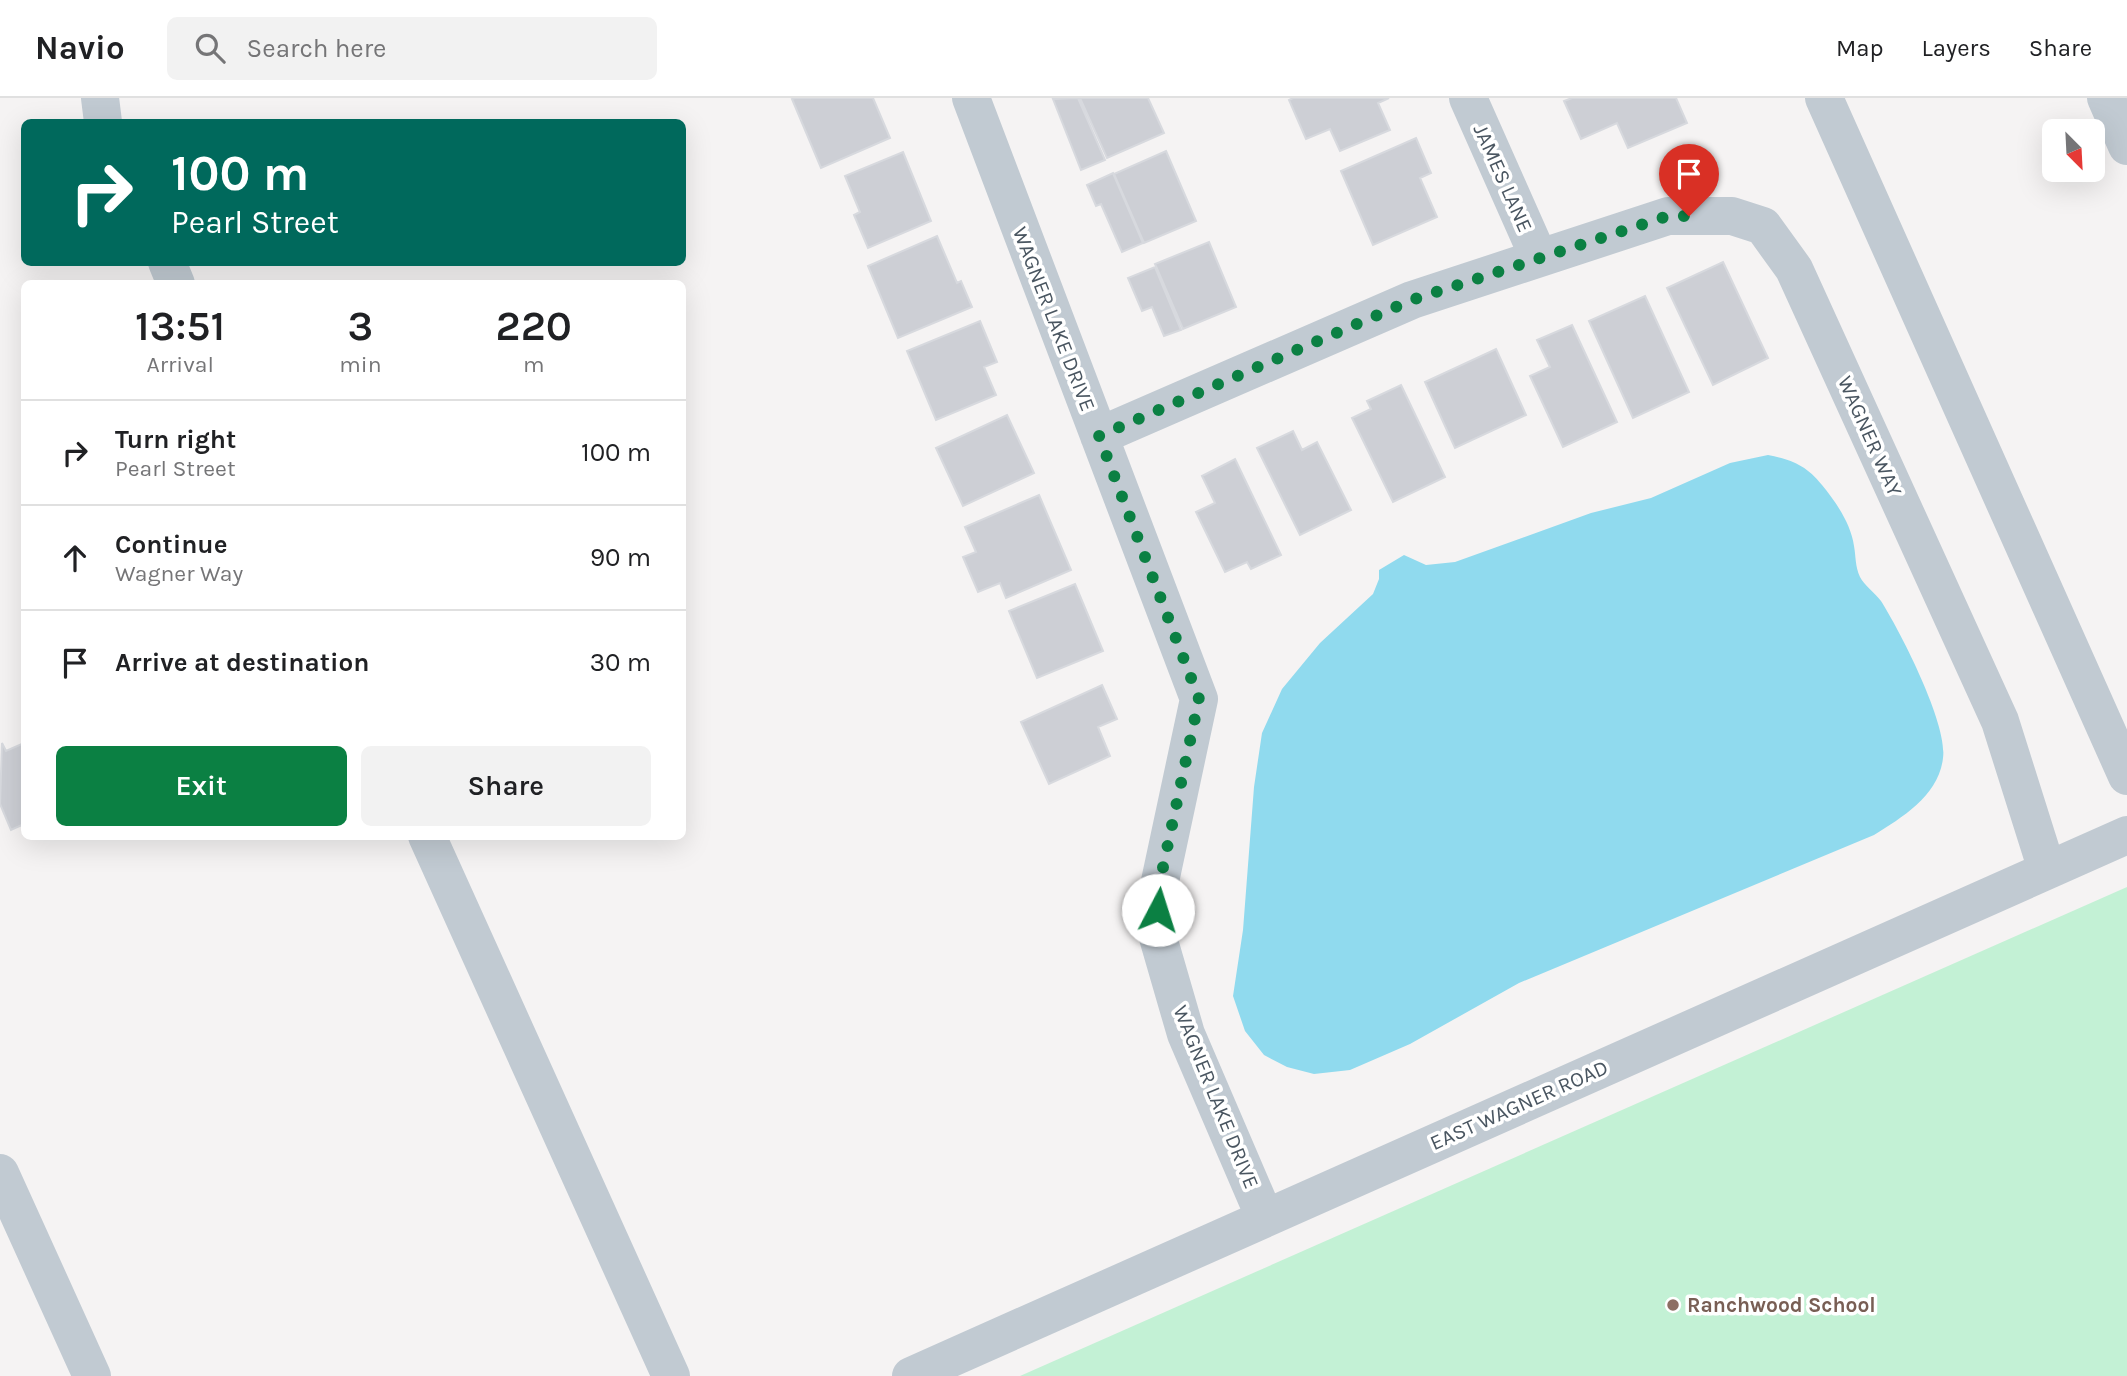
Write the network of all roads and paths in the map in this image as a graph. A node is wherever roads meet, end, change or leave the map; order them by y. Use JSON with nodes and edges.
{"nodes":[{"id":1,"x":100,"y":98,"type":"edge"},
{"id":2,"x":971,"y":98,"type":"edge"},
{"id":3,"x":1468,"y":98,"type":"edge"},
{"id":4,"x":1824,"y":98,"type":"edge"},
{"id":5,"x":2106,"y":98,"type":"edge"},
{"id":6,"x":103,"y":119,"type":"edge"},
{"id":7,"x":2127,"y":146,"type":"edge"},
{"id":8,"x":1539,"y":258,"type":"junction"},
{"id":9,"x":1099,"y":436,"type":"junction"},
{"id":10,"x":2127,"y":776,"type":"edge"},
{"id":11,"x":2127,"y":835,"type":"edge"},
{"id":12,"x":429,"y":840,"type":"edge"},
{"id":13,"x":2047,"y":870,"type":"junction"},
{"id":14,"x":0,"y":1173,"type":"edge"},
{"id":15,"x":1265,"y":1218,"type":"junction"},
{"id":16,"x":92,"y":1376,"type":"edge"},
{"id":17,"x":671,"y":1376,"type":"edge"},
{"id":18,"x":911,"y":1376,"type":"edge"}],
"edges":[{"from":1,"to":6,"type":"street"},
{"from":2,"to":9,"type":"street","name":"WAGNER LAKE DRIVE"},
{"from":3,"to":8,"type":"street","name":"JAMES LANE"},
{"from":4,"to":10,"type":"street"},
{"from":5,"to":7,"type":"street"},
{"from":8,"to":9,"type":"street","name":"WAGNER WAY"},
{"from":8,"to":13,"type":"street","name":"WAGNER WAY"},
{"from":9,"to":15,"type":"street","name":"WAGNER LAKE DRIVE"},
{"from":11,"to":13,"type":"street","name":"EAST WAGNER ROAD"},
{"from":12,"to":17,"type":"street"},
{"from":13,"to":15,"type":"street","name":"EAST WAGNER ROAD"},
{"from":14,"to":16,"type":"street"},
{"from":15,"to":18,"type":"street","name":"EAST WAGNER ROAD"}]}
